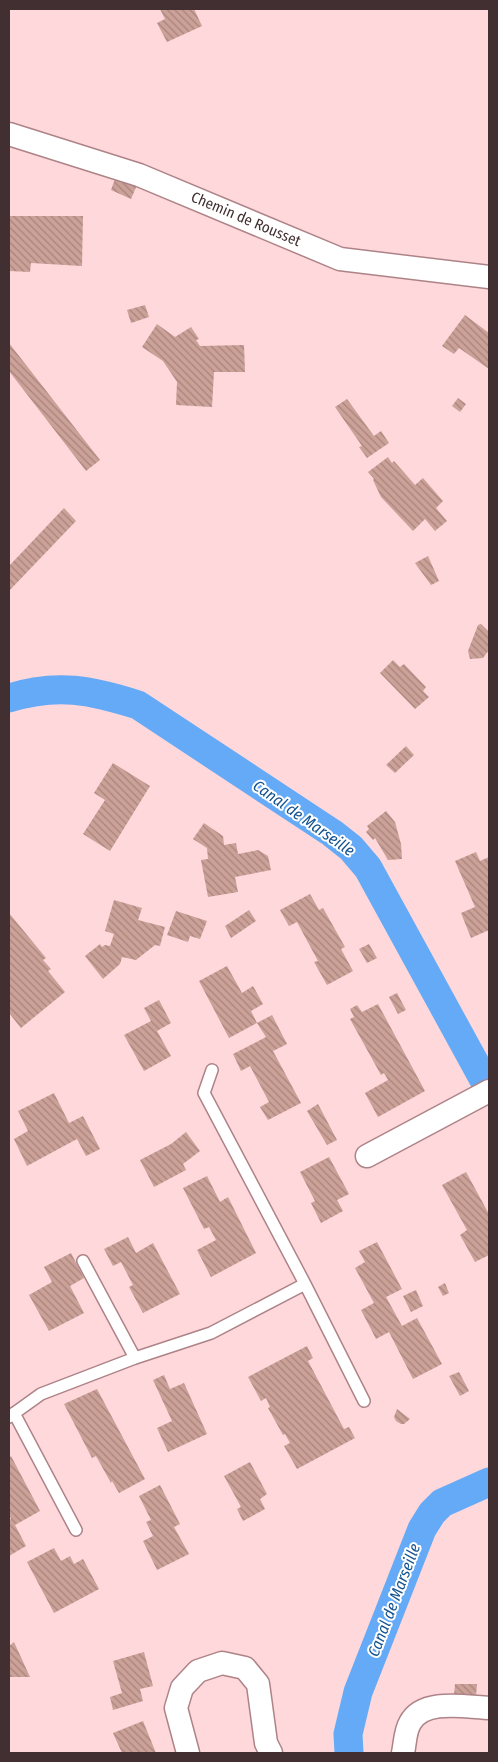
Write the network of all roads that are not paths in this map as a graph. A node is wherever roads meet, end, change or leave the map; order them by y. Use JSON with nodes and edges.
{"nodes":[{"id":1,"x":9,"y":134,"type":"edge"},
{"id":2,"x":489,"y":277,"type":"edge"},
{"id":3,"x":212,"y":1070,"type":"dead end"},
{"id":4,"x":489,"y":1091,"type":"edge"},
{"id":5,"x":367,"y":1156,"type":"dead end"},
{"id":6,"x":83,"y":1261,"type":"dead end"},
{"id":7,"x":305,"y":1284,"type":"junction"},
{"id":8,"x":135,"y":1358,"type":"junction"},
{"id":9,"x":364,"y":1401,"type":"dead end"},
{"id":10,"x":11,"y":1415,"type":"edge"},
{"id":11,"x":76,"y":1530,"type":"dead end"},
{"id":12,"x":489,"y":1708,"type":"edge"},
{"id":13,"x":188,"y":1753,"type":"edge"},
{"id":14,"x":271,"y":1753,"type":"edge"},
{"id":15,"x":403,"y":1753,"type":"edge"}],
"edges":[{"from":1,"to":2,"type":"street","name":"Chemin de Rousset"},
{"from":3,"to":7,"type":"lane"},
{"from":4,"to":5,"type":"street"},
{"from":6,"to":8,"type":"lane"},
{"from":7,"to":8,"type":"lane"},
{"from":7,"to":9,"type":"lane"},
{"from":8,"to":10,"type":"lane"},
{"from":10,"to":11,"type":"lane"},
{"from":12,"to":15,"type":"street"},
{"from":13,"to":14,"type":"street"}]}
